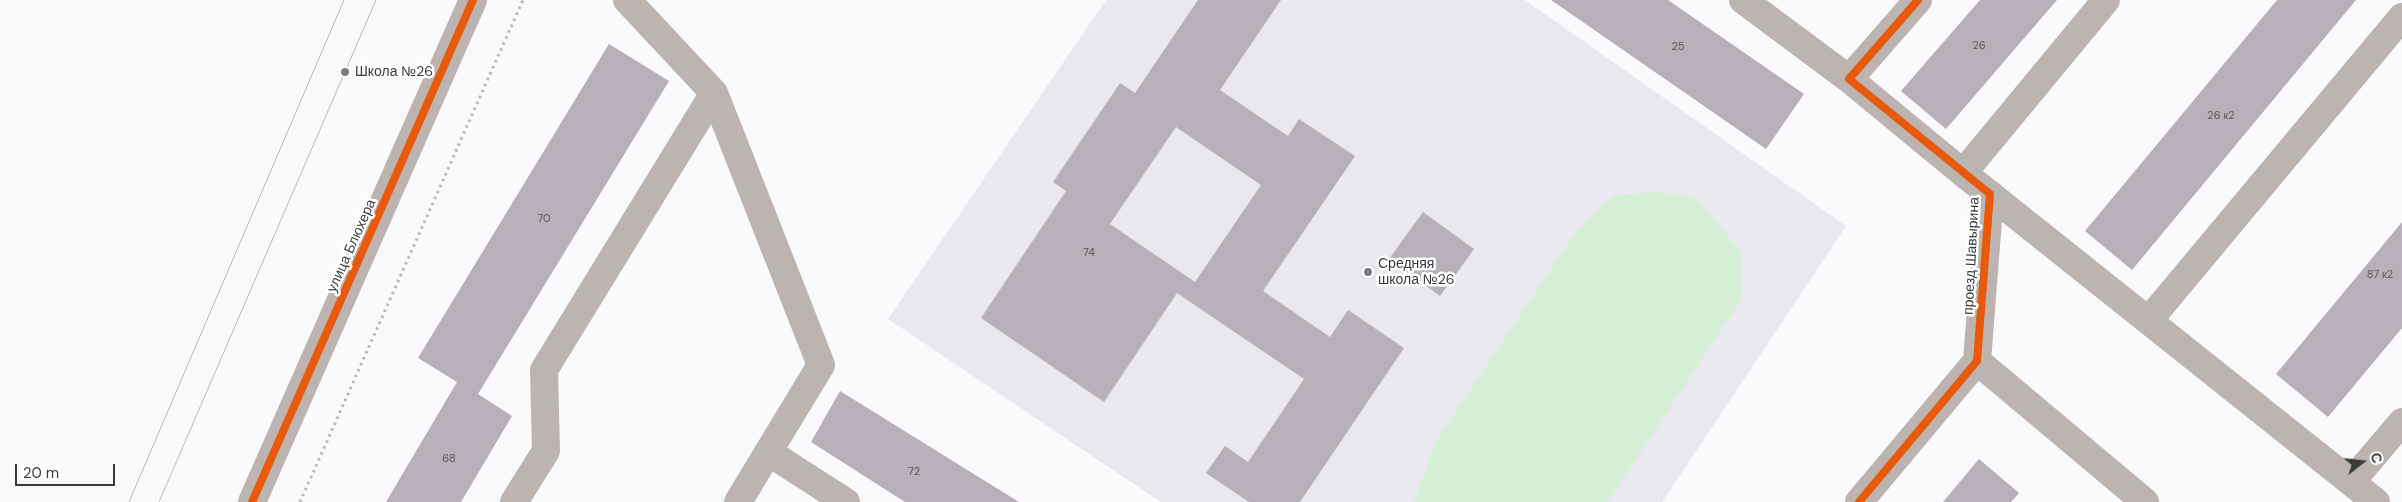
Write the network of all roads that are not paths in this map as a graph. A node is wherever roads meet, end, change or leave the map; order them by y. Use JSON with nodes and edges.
{"nodes":[{"id":1,"x":473,"y":0,"type":"edge"},
{"id":2,"x":626,"y":0,"type":"edge"},
{"id":3,"x":1743,"y":0,"type":"edge"},
{"id":4,"x":1918,"y":0,"type":"edge"},
{"id":5,"x":2106,"y":0,"type":"edge"},
{"id":6,"x":2402,"y":17,"type":"edge"},
{"id":7,"x":1849,"y":78,"type":"junction"},
{"id":8,"x":714,"y":93,"type":"junction"},
{"id":9,"x":1963,"y":173,"type":"junction"},
{"id":10,"x":1990,"y":194,"type":"junction"},
{"id":11,"x":2149,"y":320,"type":"junction"},
{"id":12,"x":1977,"y":361,"type":"junction"},
{"id":13,"x":2402,"y":422,"type":"edge"},
{"id":14,"x":768,"y":452,"type":"junction"},
{"id":15,"x":2351,"y":482,"type":"junction"},
{"id":16,"x":252,"y":502,"type":"edge"},
{"id":17,"x":514,"y":502,"type":"edge"},
{"id":18,"x":738,"y":502,"type":"edge"},
{"id":19,"x":846,"y":502,"type":"edge"},
{"id":20,"x":1859,"y":502,"type":"edge"},
{"id":21,"x":2146,"y":502,"type":"edge"},
{"id":22,"x":2376,"y":502,"type":"edge"}],
"edges":[{"from":1,"to":16,"type":"street","name":"улица Блюхера"},
{"from":2,"to":8,"type":"street"},
{"from":3,"to":7,"type":"street","name":"проезд Шавырина"},
{"from":4,"to":7,"type":"street"},
{"from":5,"to":9,"type":"street"},
{"from":6,"to":11,"type":"street"},
{"from":7,"to":9,"type":"street","name":"проезд Шавырина"},
{"from":8,"to":14,"type":"street"},
{"from":8,"to":17,"type":"street"},
{"from":9,"to":10,"type":"street","name":"проезд Шавырина"},
{"from":10,"to":11,"type":"street"},
{"from":10,"to":12,"type":"street","name":"проезд Шавырина"},
{"from":11,"to":15,"type":"street"},
{"from":12,"to":20,"type":"street"},
{"from":12,"to":21,"type":"street"},
{"from":13,"to":15,"type":"street"},
{"from":14,"to":18,"type":"street"},
{"from":14,"to":19,"type":"street"},
{"from":15,"to":22,"type":"street"}]}
